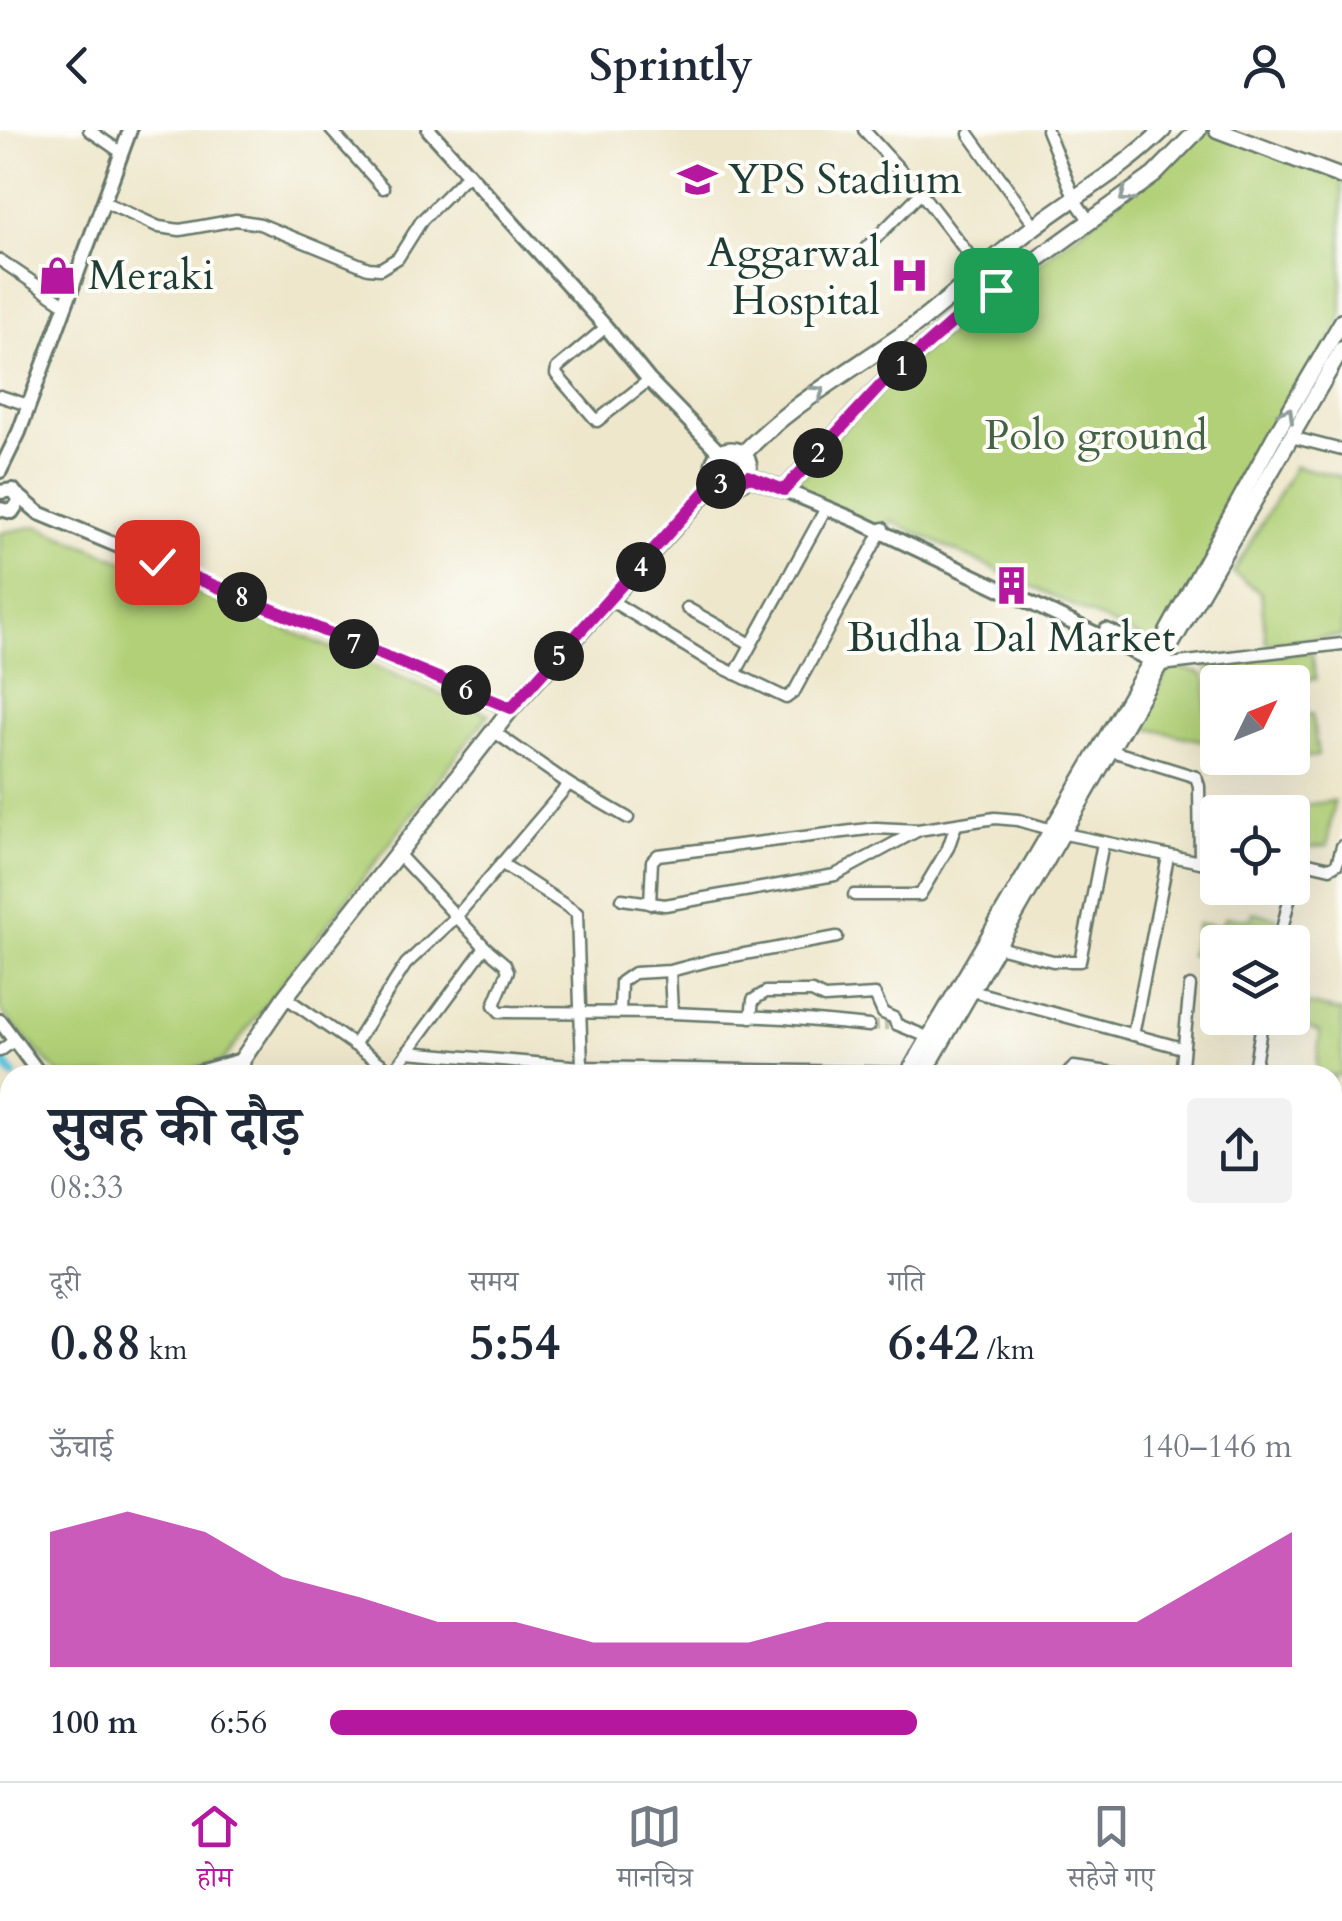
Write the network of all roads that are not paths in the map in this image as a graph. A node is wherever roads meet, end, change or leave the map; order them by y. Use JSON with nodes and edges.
{"nodes":[{"id":1,"x":89,"y":130,"type":"edge"},
{"id":2,"x":130,"y":130,"type":"edge"},
{"id":3,"x":331,"y":130,"type":"edge"},
{"id":4,"x":429,"y":130,"type":"edge"},
{"id":5,"x":864,"y":130,"type":"edge"},
{"id":6,"x":1047,"y":130,"type":"edge"},
{"id":7,"x":1163,"y":130,"type":"edge"},
{"id":8,"x":1198,"y":130,"type":"edge"},
{"id":9,"x":1217,"y":130,"type":"edge"},
{"id":10,"x":1243,"y":130,"type":"edge"},
{"id":11,"x":969,"y":134,"type":"dead end"},
{"id":12,"x":122,"y":153,"type":"junction"},
{"id":13,"x":1342,"y":168,"type":"edge"},
{"id":14,"x":469,"y":173,"type":"junction"},
{"id":15,"x":1342,"y":177,"type":"edge"},
{"id":16,"x":383,"y":188,"type":"dead end"},
{"id":17,"x":921,"y":194,"type":"junction"},
{"id":18,"x":1075,"y":200,"type":"junction"},
{"id":19,"x":104,"y":202,"type":"junction"},
{"id":20,"x":1091,"y":223,"type":"junction"},
{"id":21,"x":1035,"y":226,"type":"junction"},
{"id":22,"x":866,"y":248,"type":"dead end"},
{"id":23,"x":0,"y":260,"type":"edge"},
{"id":24,"x":980,"y":269,"type":"junction"},
{"id":25,"x":66,"y":304,"type":"junction"},
{"id":26,"x":1342,"y":321,"type":"edge"},
{"id":27,"x":606,"y":327,"type":"junction"},
{"id":28,"x":1342,"y":350,"type":"edge"},
{"id":29,"x":649,"y":380,"type":"junction"},
{"id":30,"x":0,"y":396,"type":"edge"},
{"id":31,"x":28,"y":405,"type":"junction"},
{"id":32,"x":1291,"y":436,"type":"junction"},
{"id":33,"x":1342,"y":450,"type":"edge"},
{"id":34,"x":720,"y":453,"type":"junction"},
{"id":35,"x":743,"y":454,"type":"junction"},
{"id":36,"x":8,"y":455,"type":"junction"},
{"id":37,"x":0,"y":471,"type":"edge"},
{"id":38,"x":748,"y":476,"type":"junction"},
{"id":39,"x":716,"y":480,"type":"junction"},
{"id":40,"x":784,"y":490,"type":"junction"},
{"id":41,"x":6,"y":491,"type":"edge"},
{"id":42,"x":826,"y":508,"type":"junction"},
{"id":43,"x":4,"y":512,"type":"edge"},
{"id":44,"x":39,"y":513,"type":"junction"},
{"id":45,"x":882,"y":531,"type":"junction"},
{"id":46,"x":610,"y":600,"type":"junction"},
{"id":47,"x":687,"y":608,"type":"dead end"},
{"id":48,"x":751,"y":644,"type":"junction"},
{"id":49,"x":1342,"y":644,"type":"edge"},
{"id":50,"x":1163,"y":660,"type":"junction"},
{"id":51,"x":735,"y":674,"type":"junction"},
{"id":52,"x":511,"y":708,"type":"junction"},
{"id":53,"x":494,"y":731,"type":"junction"},
{"id":54,"x":1112,"y":751,"type":"junction"},
{"id":55,"x":569,"y":784,"type":"junction"},
{"id":56,"x":628,"y":818,"type":"dead end"},
{"id":57,"x":956,"y":825,"type":"junction"},
{"id":58,"x":918,"y":830,"type":"junction"},
{"id":59,"x":1060,"y":832,"type":"junction"},
{"id":60,"x":1103,"y":842,"type":"junction"},
{"id":61,"x":1342,"y":846,"type":"edge"},
{"id":62,"x":397,"y":854,"type":"junction"},
{"id":63,"x":1168,"y":858,"type":"junction"},
{"id":64,"x":1200,"y":862,"type":"joint"},
{"id":65,"x":1310,"y":863,"type":"edge"},
{"id":66,"x":501,"y":864,"type":"junction"},
{"id":67,"x":854,"y":895,"type":"dead end"},
{"id":68,"x":622,"y":899,"type":"dead end"},
{"id":69,"x":650,"y":904,"type":"junction"},
{"id":70,"x":456,"y":916,"type":"junction"},
{"id":71,"x":837,"y":936,"type":"dead end"},
{"id":72,"x":998,"y":946,"type":"junction"},
{"id":73,"x":485,"y":947,"type":"junction"},
{"id":74,"x":670,"y":972,"type":"junction"},
{"id":75,"x":1190,"y":986,"type":"dead end"},
{"id":76,"x":972,"y":991,"type":"junction"},
{"id":77,"x":285,"y":997,"type":"junction"},
{"id":78,"x":582,"y":1012,"type":"junction"},
{"id":79,"x":620,"y":1012,"type":"junction"},
{"id":80,"x":672,"y":1013,"type":"junction"},
{"id":81,"x":751,"y":1017,"type":"junction"},
{"id":82,"x":0,"y":1020,"type":"edge"},
{"id":83,"x":869,"y":1026,"type":"tunnel mouth"},
{"id":84,"x":1134,"y":1034,"type":"junction"},
{"id":85,"x":1260,"y":1035,"type":"edge"},
{"id":86,"x":930,"y":1038,"type":"junction"},
{"id":87,"x":354,"y":1045,"type":"junction"},
{"id":88,"x":6,"y":1046,"type":"edge"},
{"id":89,"x":1182,"y":1048,"type":"junction"},
{"id":90,"x":408,"y":1052,"type":"junction"},
{"id":91,"x":31,"y":1065,"type":"edge"},
{"id":92,"x":244,"y":1065,"type":"edge"},
{"id":93,"x":381,"y":1065,"type":"edge"},
{"id":94,"x":398,"y":1065,"type":"edge"},
{"id":95,"x":559,"y":1065,"type":"edge"},
{"id":96,"x":582,"y":1065,"type":"edge"},
{"id":97,"x":919,"y":1065,"type":"edge"},
{"id":98,"x":921,"y":1065,"type":"edge"},
{"id":99,"x":1181,"y":1065,"type":"edge"},
{"id":100,"x":1255,"y":1065,"type":"edge"}],
"edges":[{"from":1,"to":12,"type":"street"},
{"from":2,"to":12,"type":"street"},
{"from":3,"to":16,"type":"street"},
{"from":4,"to":14,"type":"street"},
{"from":5,"to":17,"type":"street"},
{"from":6,"to":18,"type":"street"},
{"from":7,"to":18,"type":"main road"},
{"from":8,"to":20,"type":"main road","one_way":true},
{"from":9,"to":15,"type":"main road"},
{"from":10,"to":13,"type":"main road"},
{"from":11,"to":21,"type":"street"},
{"from":12,"to":19,"type":"street"},
{"from":14,"to":19,"type":"street"},
{"from":14,"to":27,"type":"street"},
{"from":17,"to":22,"type":"street"},
{"from":17,"to":24,"type":"street"},
{"from":18,"to":20,"type":"street"},
{"from":18,"to":21,"type":"main road"},
{"from":19,"to":25,"type":"street"},
{"from":20,"to":40,"type":"main road"},
{"from":21,"to":24,"type":"main road"},
{"from":23,"to":25,"type":"street"},
{"from":35,"to":24,"type":"main road","one_way":true},
{"from":25,"to":31,"type":"street"},
{"from":50,"to":26,"type":"main road","one_way":true},
{"from":27,"to":29,"type":"street"},
{"from":27,"to":29,"type":"street"},
{"from":28,"to":32,"type":"main road"},
{"from":29,"to":34,"type":"street"},
{"from":30,"to":31,"type":"street"},
{"from":31,"to":36,"type":"street"},
{"from":32,"to":33,"type":"street"},
{"from":32,"to":50,"type":"main road"},
{"from":34,"to":35,"type":"main road"},
{"from":34,"to":39,"type":"main road"},
{"from":35,"to":38,"type":"main road"},
{"from":36,"to":37,"type":"street"},
{"from":36,"to":41,"type":"street"},
{"from":38,"to":39,"type":"main road"},
{"from":38,"to":40,"type":"main road"},
{"from":39,"to":46,"type":"main road"},
{"from":40,"to":42,"type":"street"},
{"from":41,"to":43,"type":"street"},
{"from":41,"to":44,"type":"street"},
{"from":42,"to":45,"type":"street"},
{"from":42,"to":48,"type":"street"},
{"from":43,"to":44,"type":"street"},
{"from":44,"to":52,"type":"street"},
{"from":45,"to":50,"type":"street"},
{"from":45,"to":51,"type":"street"},
{"from":46,"to":51,"type":"street"},
{"from":46,"to":52,"type":"main road"},
{"from":47,"to":48,"type":"street"},
{"from":48,"to":51,"type":"street"},
{"from":49,"to":50,"type":"street"},
{"from":50,"to":54,"type":"main road"},
{"from":50,"to":59,"type":"main road"},
{"from":52,"to":53,"type":"main road"},
{"from":53,"to":55,"type":"street"},
{"from":53,"to":62,"type":"main road"},
{"from":54,"to":59,"type":"main road"},
{"from":54,"to":64,"type":"street"},
{"from":55,"to":56,"type":"street"},
{"from":55,"to":66,"type":"street"},
{"from":57,"to":58,"type":"street"},
{"from":57,"to":59,"type":"street"},
{"from":57,"to":67,"type":"street"},
{"from":58,"to":69,"type":"street"},
{"from":58,"to":69,"type":"street"},
{"from":59,"to":60,"type":"street"},
{"from":59,"to":72,"type":"main road"},
{"from":59,"to":86,"type":"main road"},
{"from":60,"to":63,"type":"street"},
{"from":60,"to":72,"type":"street"},
{"from":61,"to":65,"type":"street"},
{"from":62,"to":70,"type":"street"},
{"from":62,"to":77,"type":"main road"},
{"from":63,"to":64,"type":"street"},
{"from":63,"to":84,"type":"street"},
{"from":66,"to":70,"type":"street"},
{"from":66,"to":78,"type":"street"},
{"from":68,"to":69,"type":"street"},
{"from":70,"to":73,"type":"street"},
{"from":70,"to":87,"type":"street"},
{"from":71,"to":74,"type":"street"},
{"from":72,"to":76,"type":"main road"},
{"from":73,"to":78,"type":"street"},
{"from":73,"to":90,"type":"street"},
{"from":74,"to":79,"type":"street"},
{"from":74,"to":80,"type":"street"},
{"from":75,"to":89,"type":"street"},
{"from":76,"to":84,"type":"street"},
{"from":76,"to":98,"type":"main road"},
{"from":77,"to":87,"type":"street"},
{"from":77,"to":92,"type":"main road"},
{"from":78,"to":79,"type":"street"},
{"from":78,"to":96,"type":"street"},
{"from":79,"to":80,"type":"street"},
{"from":80,"to":81,"type":"street"},
{"from":81,"to":83,"type":"street"},
{"from":81,"to":86,"type":"street"},
{"from":82,"to":88,"type":"street"},
{"from":84,"to":89,"type":"street"},
{"from":85,"to":100,"type":"street"},
{"from":86,"to":97,"type":"main road"},
{"from":87,"to":93,"type":"street"},
{"from":88,"to":91,"type":"street"},
{"from":89,"to":99,"type":"street"},
{"from":90,"to":94,"type":"street"},
{"from":90,"to":95,"type":"street"}]}
